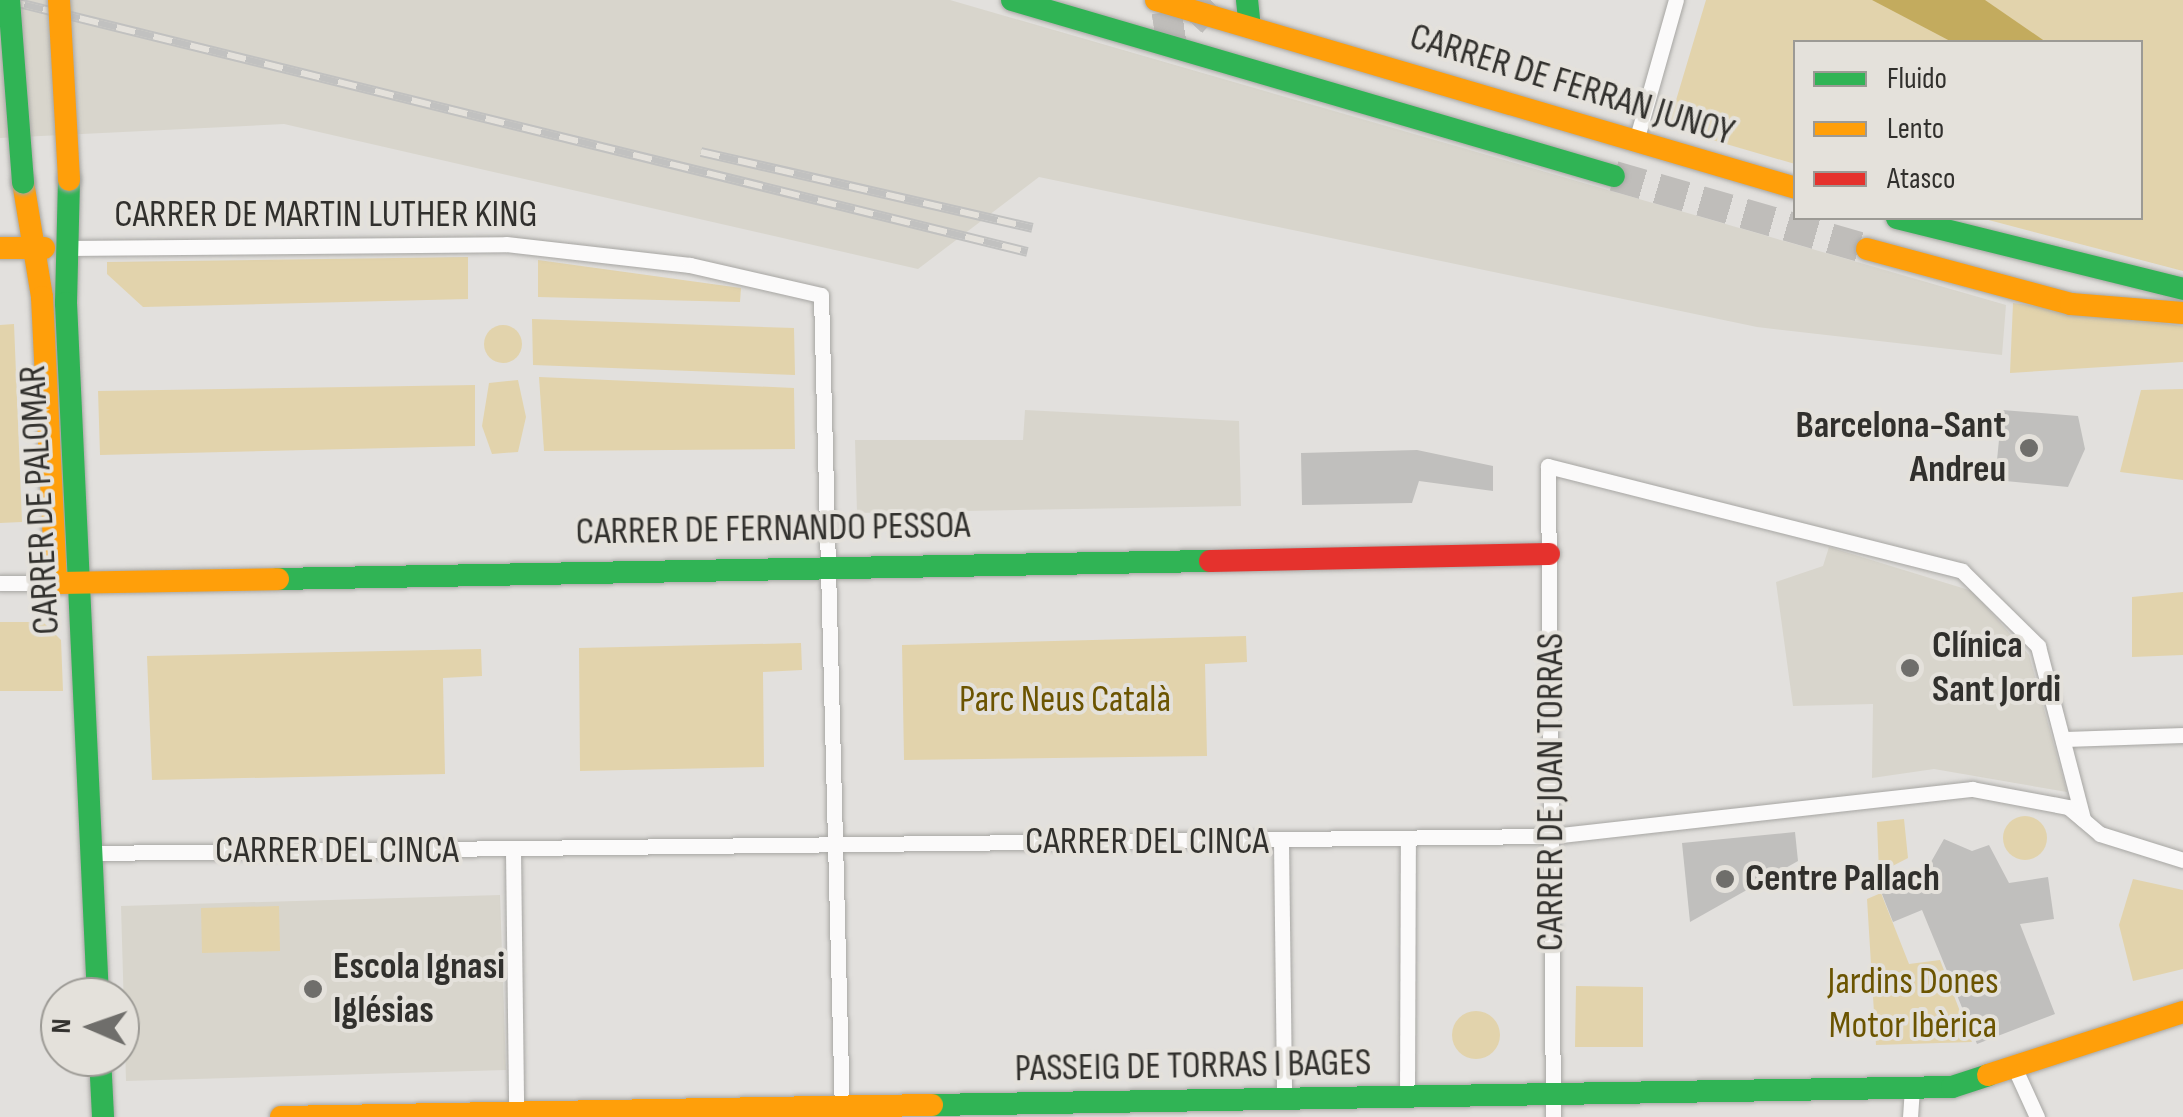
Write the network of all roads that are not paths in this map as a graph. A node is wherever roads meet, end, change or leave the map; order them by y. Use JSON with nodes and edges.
{"nodes":[{"id":1,"x":9,"y":0,"type":"edge"},
{"id":2,"x":59,"y":0,"type":"edge"},
{"id":3,"x":1012,"y":0,"type":"edge"},
{"id":4,"x":1156,"y":0,"type":"edge"},
{"id":5,"x":1247,"y":0,"type":"edge"},
{"id":6,"x":1676,"y":0,"type":"edge"},
{"id":7,"x":1250,"y":27,"type":"junction"},
{"id":8,"x":1154,"y":29,"type":"tunnel mouth"},
{"id":9,"x":1121,"y":31,"type":"junction"},
{"id":10,"x":1636,"y":141,"type":"junction"},
{"id":11,"x":1614,"y":176,"type":"tunnel mouth"},
{"id":12,"x":1793,"y":187,"type":"edge"},
{"id":13,"x":1906,"y":220,"type":"edge"},
{"id":14,"x":0,"y":248,"type":"edge"},
{"id":15,"x":34,"y":248,"type":"junction"},
{"id":16,"x":67,"y":248,"type":"junction"},
{"id":17,"x":1868,"y":250,"type":"tunnel mouth"},
{"id":18,"x":2183,"y":290,"type":"edge"},
{"id":19,"x":2183,"y":313,"type":"edge"},
{"id":20,"x":1548,"y":554,"type":"junction"},
{"id":21,"x":828,"y":563,"type":"junction"},
{"id":22,"x":0,"y":583,"type":"edge"},
{"id":23,"x":67,"y":584,"type":"junction"},
{"id":24,"x":2183,"y":736,"type":"edge"},
{"id":25,"x":2065,"y":739,"type":"junction"},
{"id":26,"x":2083,"y":819,"type":"junction"},
{"id":27,"x":1552,"y":836,"type":"junction"},
{"id":28,"x":1408,"y":839,"type":"junction"},
{"id":29,"x":1281,"y":842,"type":"junction"},
{"id":30,"x":834,"y":844,"type":"junction"},
{"id":31,"x":512,"y":851,"type":"junction"},
{"id":32,"x":92,"y":853,"type":"junction"},
{"id":33,"x":2183,"y":860,"type":"edge"},
{"id":34,"x":97,"y":977,"type":"edge"},
{"id":35,"x":2183,"y":1012,"type":"edge"},
{"id":36,"x":2016,"y":1070,"type":"junction"},
{"id":37,"x":101,"y":1077,"type":"edge"},
{"id":38,"x":1912,"y":1087,"type":"junction"},
{"id":39,"x":1407,"y":1096,"type":"junction"},
{"id":40,"x":1284,"y":1099,"type":"junction"},
{"id":41,"x":1553,"y":1105,"type":"edge"},
{"id":42,"x":1252,"y":1108,"type":"edge"},
{"id":43,"x":842,"y":1112,"type":"edge"},
{"id":44,"x":516,"y":1113,"type":"junction"},
{"id":45,"x":103,"y":1117,"type":"edge"},
{"id":46,"x":282,"y":1117,"type":"edge"},
{"id":47,"x":1910,"y":1117,"type":"edge"},
{"id":48,"x":2037,"y":1117,"type":"edge"}],
"edges":[{"from":1,"to":15,"type":"main road","name":"CARRER DE PALOMAR","bridge":true},
{"from":2,"to":16,"type":"main road","name":"CARRER DE PALOMAR","bridge":true},
{"from":3,"to":9,"type":"main road"},
{"from":4,"to":7,"type":"main road","name":"CARRER DE FERRAN JUNOY"},
{"from":5,"to":7,"type":"main road"},
{"from":6,"to":10,"type":"street"},
{"from":7,"to":10,"type":"main road","name":"CARRER DE FERRAN JUNOY"},
{"from":8,"to":9,"type":"main road"},
{"from":9,"to":11,"type":"main road"},
{"from":10,"to":12,"type":"main road","name":"CARRER DE FERRAN JUNOY"},
{"from":13,"to":18,"type":"main road"},
{"from":14,"to":15,"type":"main road"},
{"from":15,"to":16,"type":"main road"},
{"from":15,"to":23,"type":"main road","name":"CARRER DE PALOMAR"},
{"from":16,"to":21,"type":"street","name":"CARRER DE MARTIN LUTHER KING"},
{"from":16,"to":23,"type":"main road","name":"CARRER DE PALOMAR"},
{"from":17,"to":19,"type":"main road"},
{"from":20,"to":21,"type":"main road","name":"CARRER DE FERNANDO PESSOA"},
{"from":20,"to":25,"type":"street","name":"CARRER DE JOAN TORRAS"},
{"from":20,"to":27,"type":"street","name":"CARRER DE JOAN TORRAS"},
{"from":21,"to":23,"type":"main road","name":"CARRER DE FERNANDO PESSOA"},
{"from":21,"to":30,"type":"street"},
{"from":22,"to":23,"type":"street","name":"CARRER DE FERNANDO PESSOA"},
{"from":23,"to":32,"type":"main road","name":"CARRER DE PALOMAR"},
{"from":24,"to":25,"type":"street"},
{"from":25,"to":26,"type":"street"},
{"from":26,"to":27,"type":"street","name":"CARRER DEL CINCA"},
{"from":26,"to":33,"type":"street","name":"CARRER DEL CINCA"},
{"from":27,"to":28,"type":"street","name":"CARRER DEL CINCA"},
{"from":27,"to":41,"type":"street","name":"CARRER DE JOAN TORRAS"},
{"from":28,"to":29,"type":"street","name":"CARRER DEL CINCA"},
{"from":28,"to":39,"type":"street"},
{"from":29,"to":30,"type":"street","name":"CARRER DEL CINCA"},
{"from":29,"to":40,"type":"street"},
{"from":30,"to":31,"type":"street","name":"CARRER DEL CINCA"},
{"from":30,"to":43,"type":"street"},
{"from":31,"to":32,"type":"street","name":"CARRER DEL CINCA"},
{"from":31,"to":44,"type":"street"},
{"from":32,"to":34,"type":"main road","name":"CARRER DE PALOMAR"},
{"from":35,"to":36,"type":"main road","name":"PASSEIG DE TORRAS I BAGES"},
{"from":36,"to":38,"type":"main road","name":"PASSEIG DE TORRAS I BAGES"},
{"from":36,"to":48,"type":"street"},
{"from":37,"to":45,"type":"main road"},
{"from":38,"to":41,"type":"main road","name":"PASSEIG DE TORRAS I BAGES"},
{"from":38,"to":47,"type":"street"},
{"from":39,"to":40,"type":"main road","name":"PASSEIG DE TORRAS I BAGES"},
{"from":39,"to":41,"type":"main road","name":"PASSEIG DE TORRAS I BAGES"},
{"from":40,"to":42,"type":"main road","name":"PASSEIG DE TORRAS I BAGES"},
{"from":42,"to":43,"type":"main road","name":"PASSEIG DE TORRAS I BAGES"},
{"from":43,"to":44,"type":"main road","name":"PASSEIG DE TORRAS I BAGES"},
{"from":44,"to":46,"type":"main road","name":"PASSEIG DE TORRAS I BAGES"}]}
